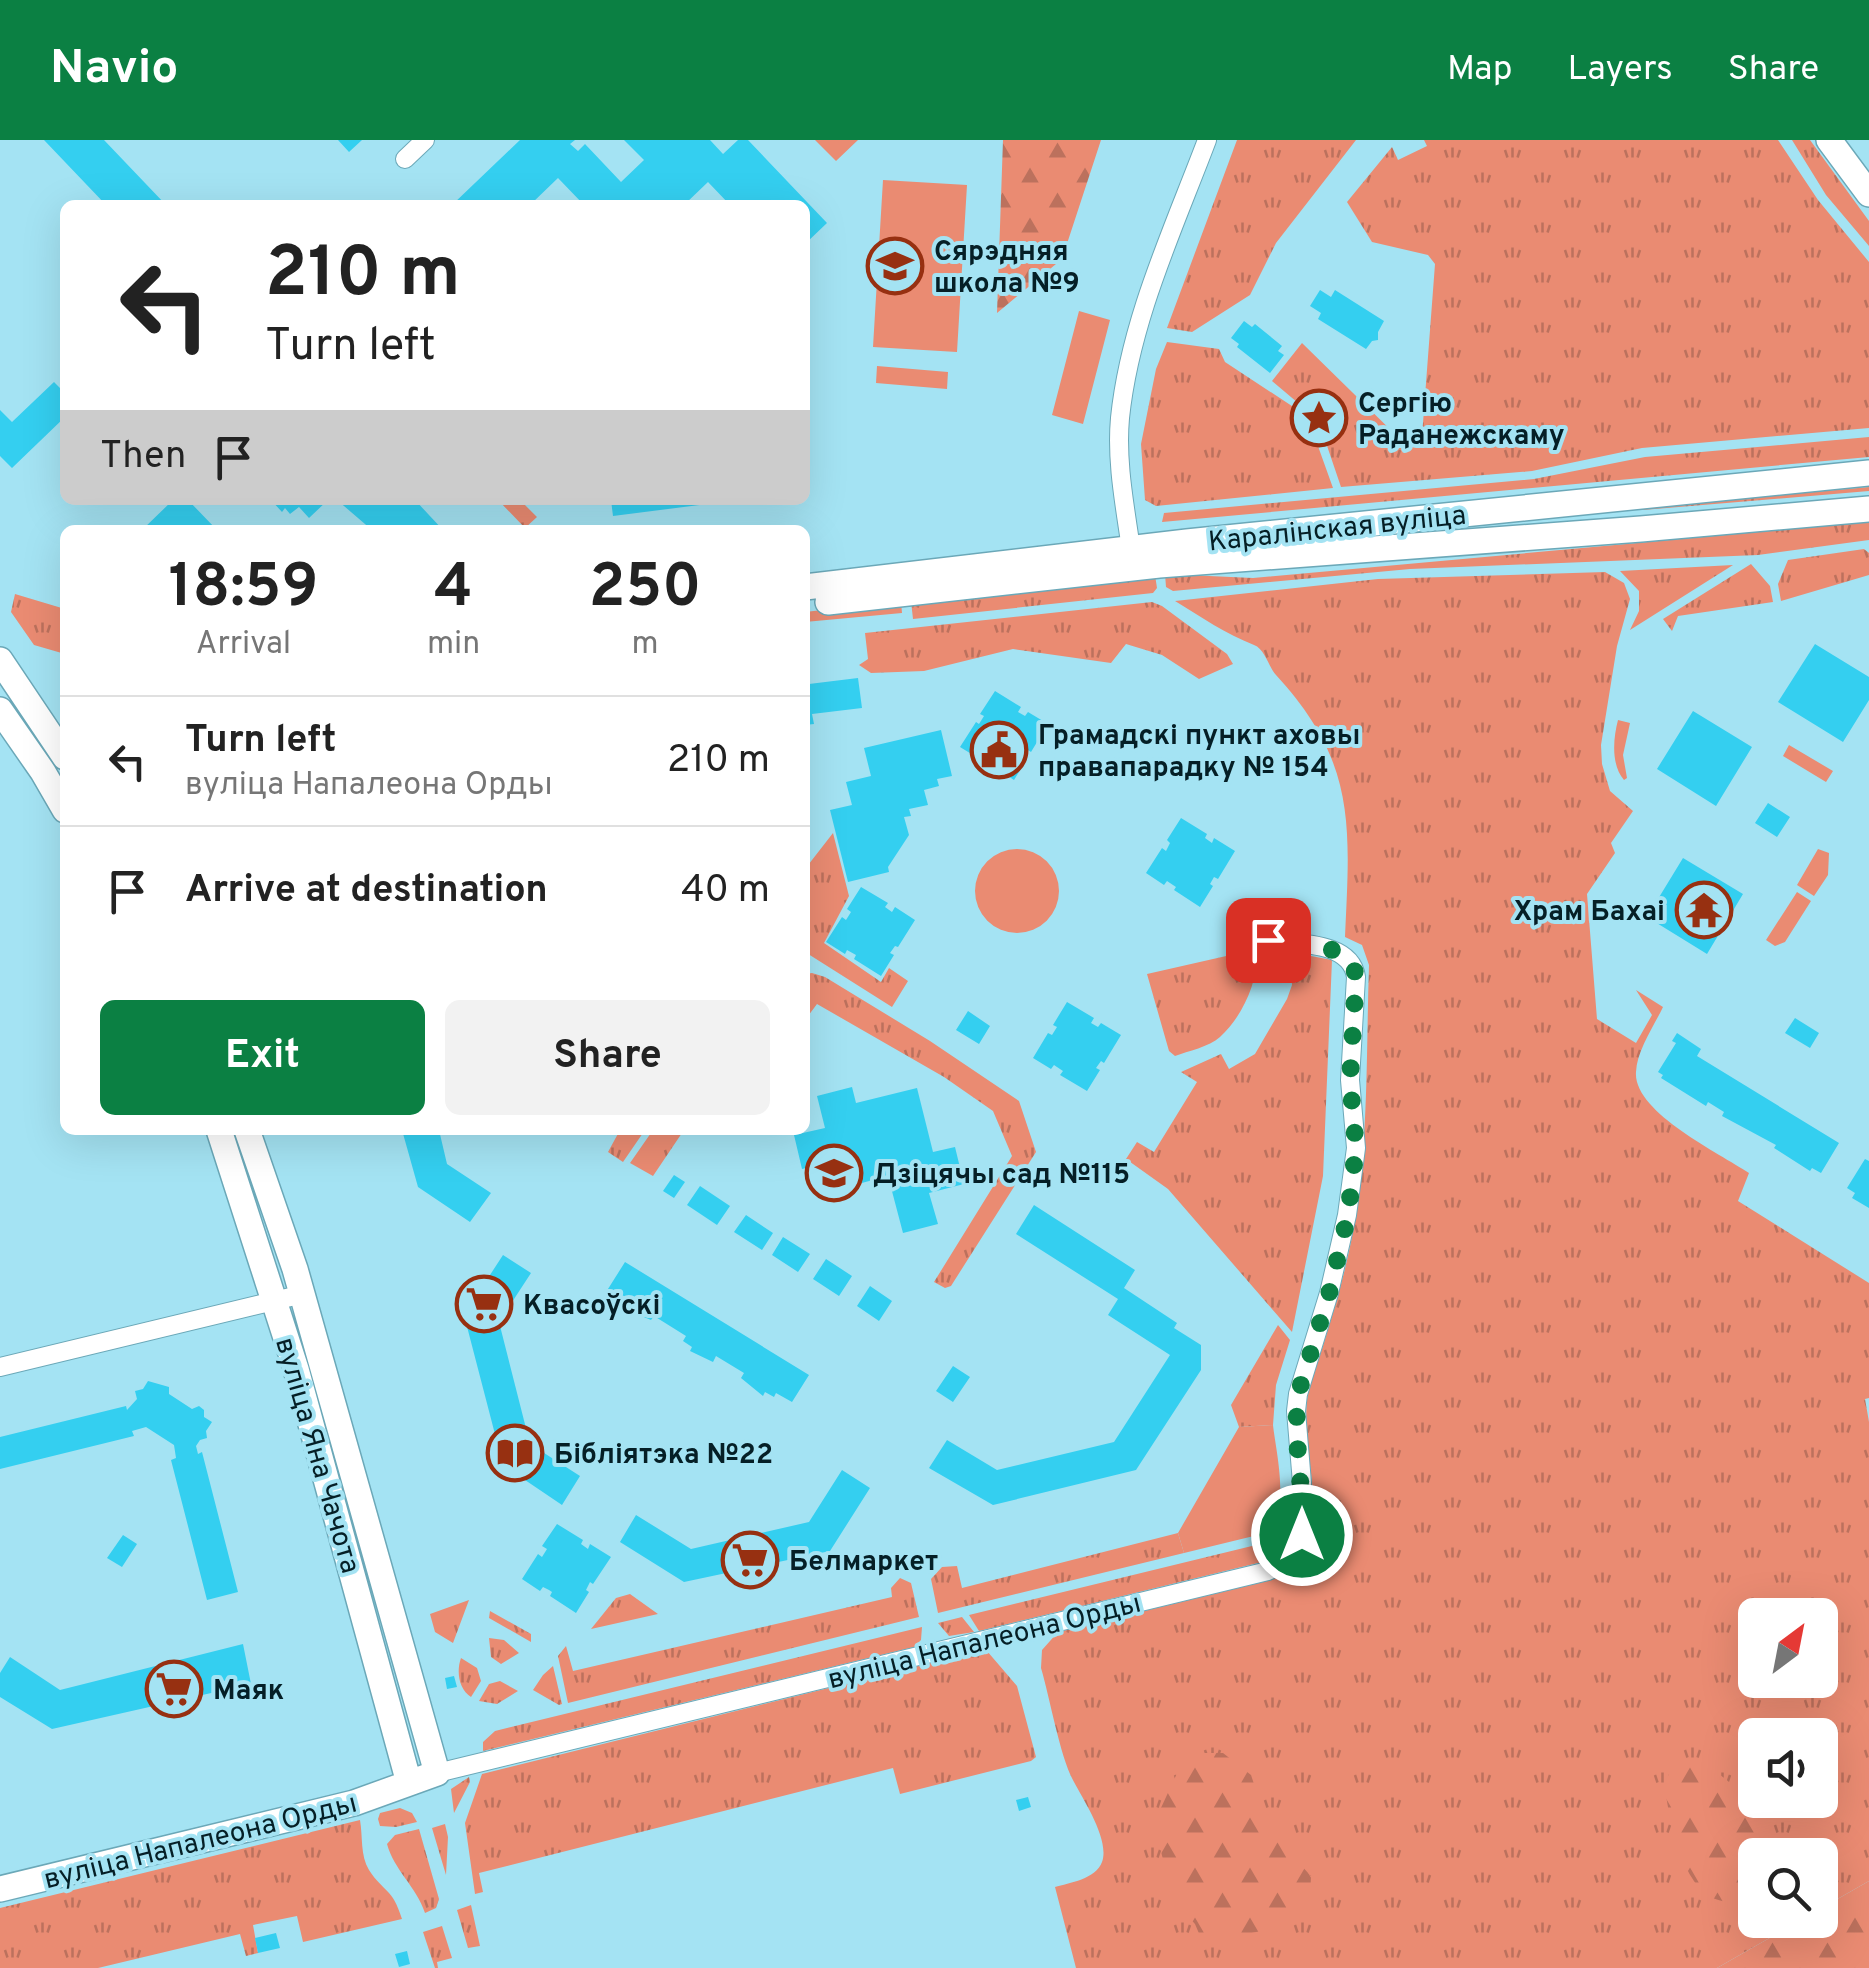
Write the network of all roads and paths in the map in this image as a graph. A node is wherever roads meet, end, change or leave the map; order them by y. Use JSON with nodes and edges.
{"nodes":[{"id":1,"x":425,"y":140,"type":"edge"},
{"id":2,"x":1207,"y":140,"type":"edge"},
{"id":3,"x":1830,"y":140,"type":"edge"},
{"id":4,"x":405,"y":159,"type":"dead end"},
{"id":5,"x":1869,"y":194,"type":"edge"},
{"id":6,"x":1869,"y":473,"type":"edge"},
{"id":7,"x":1542,"y":507,"type":"junction"},
{"id":8,"x":1869,"y":508,"type":"edge"},
{"id":9,"x":1546,"y":537,"type":"junction"},
{"id":10,"x":1133,"y":558,"type":"junction"},
{"id":11,"x":810,"y":587,"type":"edge"},
{"id":12,"x":810,"y":603,"type":"edge"},
{"id":13,"x":0,"y":660,"type":"edge"},
{"id":14,"x":0,"y":710,"type":"edge"},
{"id":15,"x":60,"y":741,"type":"edge"},
{"id":16,"x":54,"y":771,"type":"edge"},
{"id":17,"x":1268,"y":940,"type":"dead end"},
{"id":18,"x":220,"y":1135,"type":"edge"},
{"id":19,"x":249,"y":1135,"type":"edge"},
{"id":20,"x":303,"y":1294,"type":"junction"},
{"id":21,"x":275,"y":1301,"type":"junction"},
{"id":22,"x":0,"y":1367,"type":"edge"},
{"id":23,"x":437,"y":1773,"type":"junction"},
{"id":24,"x":409,"y":1783,"type":"junction"},
{"id":25,"x":0,"y":1889,"type":"edge"}],
"edges":[{"from":1,"to":4,"type":"street"},
{"from":2,"to":10,"type":"street"},
{"from":3,"to":5,"type":"main road"},
{"from":6,"to":7,"type":"main road","name":"Каралінская вуліца"},
{"from":7,"to":9,"type":"main road"},
{"from":7,"to":10,"type":"main road","name":"Каралінская вуліца"},
{"from":8,"to":9,"type":"main road","name":"Каралінская вуліца"},
{"from":9,"to":10,"type":"main road","name":"Каралінская вуліца"},
{"from":10,"to":11,"type":"main road","name":"Каралінская вуліца"},
{"from":10,"to":12,"type":"main road","name":"Каралінская вуліца"},
{"from":13,"to":15,"type":"main road"},
{"from":14,"to":16,"type":"main road"},
{"from":17,"to":23,"type":"street","name":"вуліца Напалеона Орды"},
{"from":18,"to":21,"type":"main road","name":"вуліца Яна Чачота"},
{"from":19,"to":20,"type":"main road","name":"вуліца Яна Чачота"},
{"from":20,"to":21,"type":"street"},
{"from":20,"to":23,"type":"main road","name":"вуліца Яна Чачота"},
{"from":21,"to":22,"type":"street"},
{"from":21,"to":24,"type":"main road","name":"вуліца Яна Чачота"},
{"from":23,"to":24,"type":"main road","name":"вуліца Напалеона Орды"},
{"from":24,"to":25,"type":"main road","name":"вуліца Напалеона Орды"}]}
